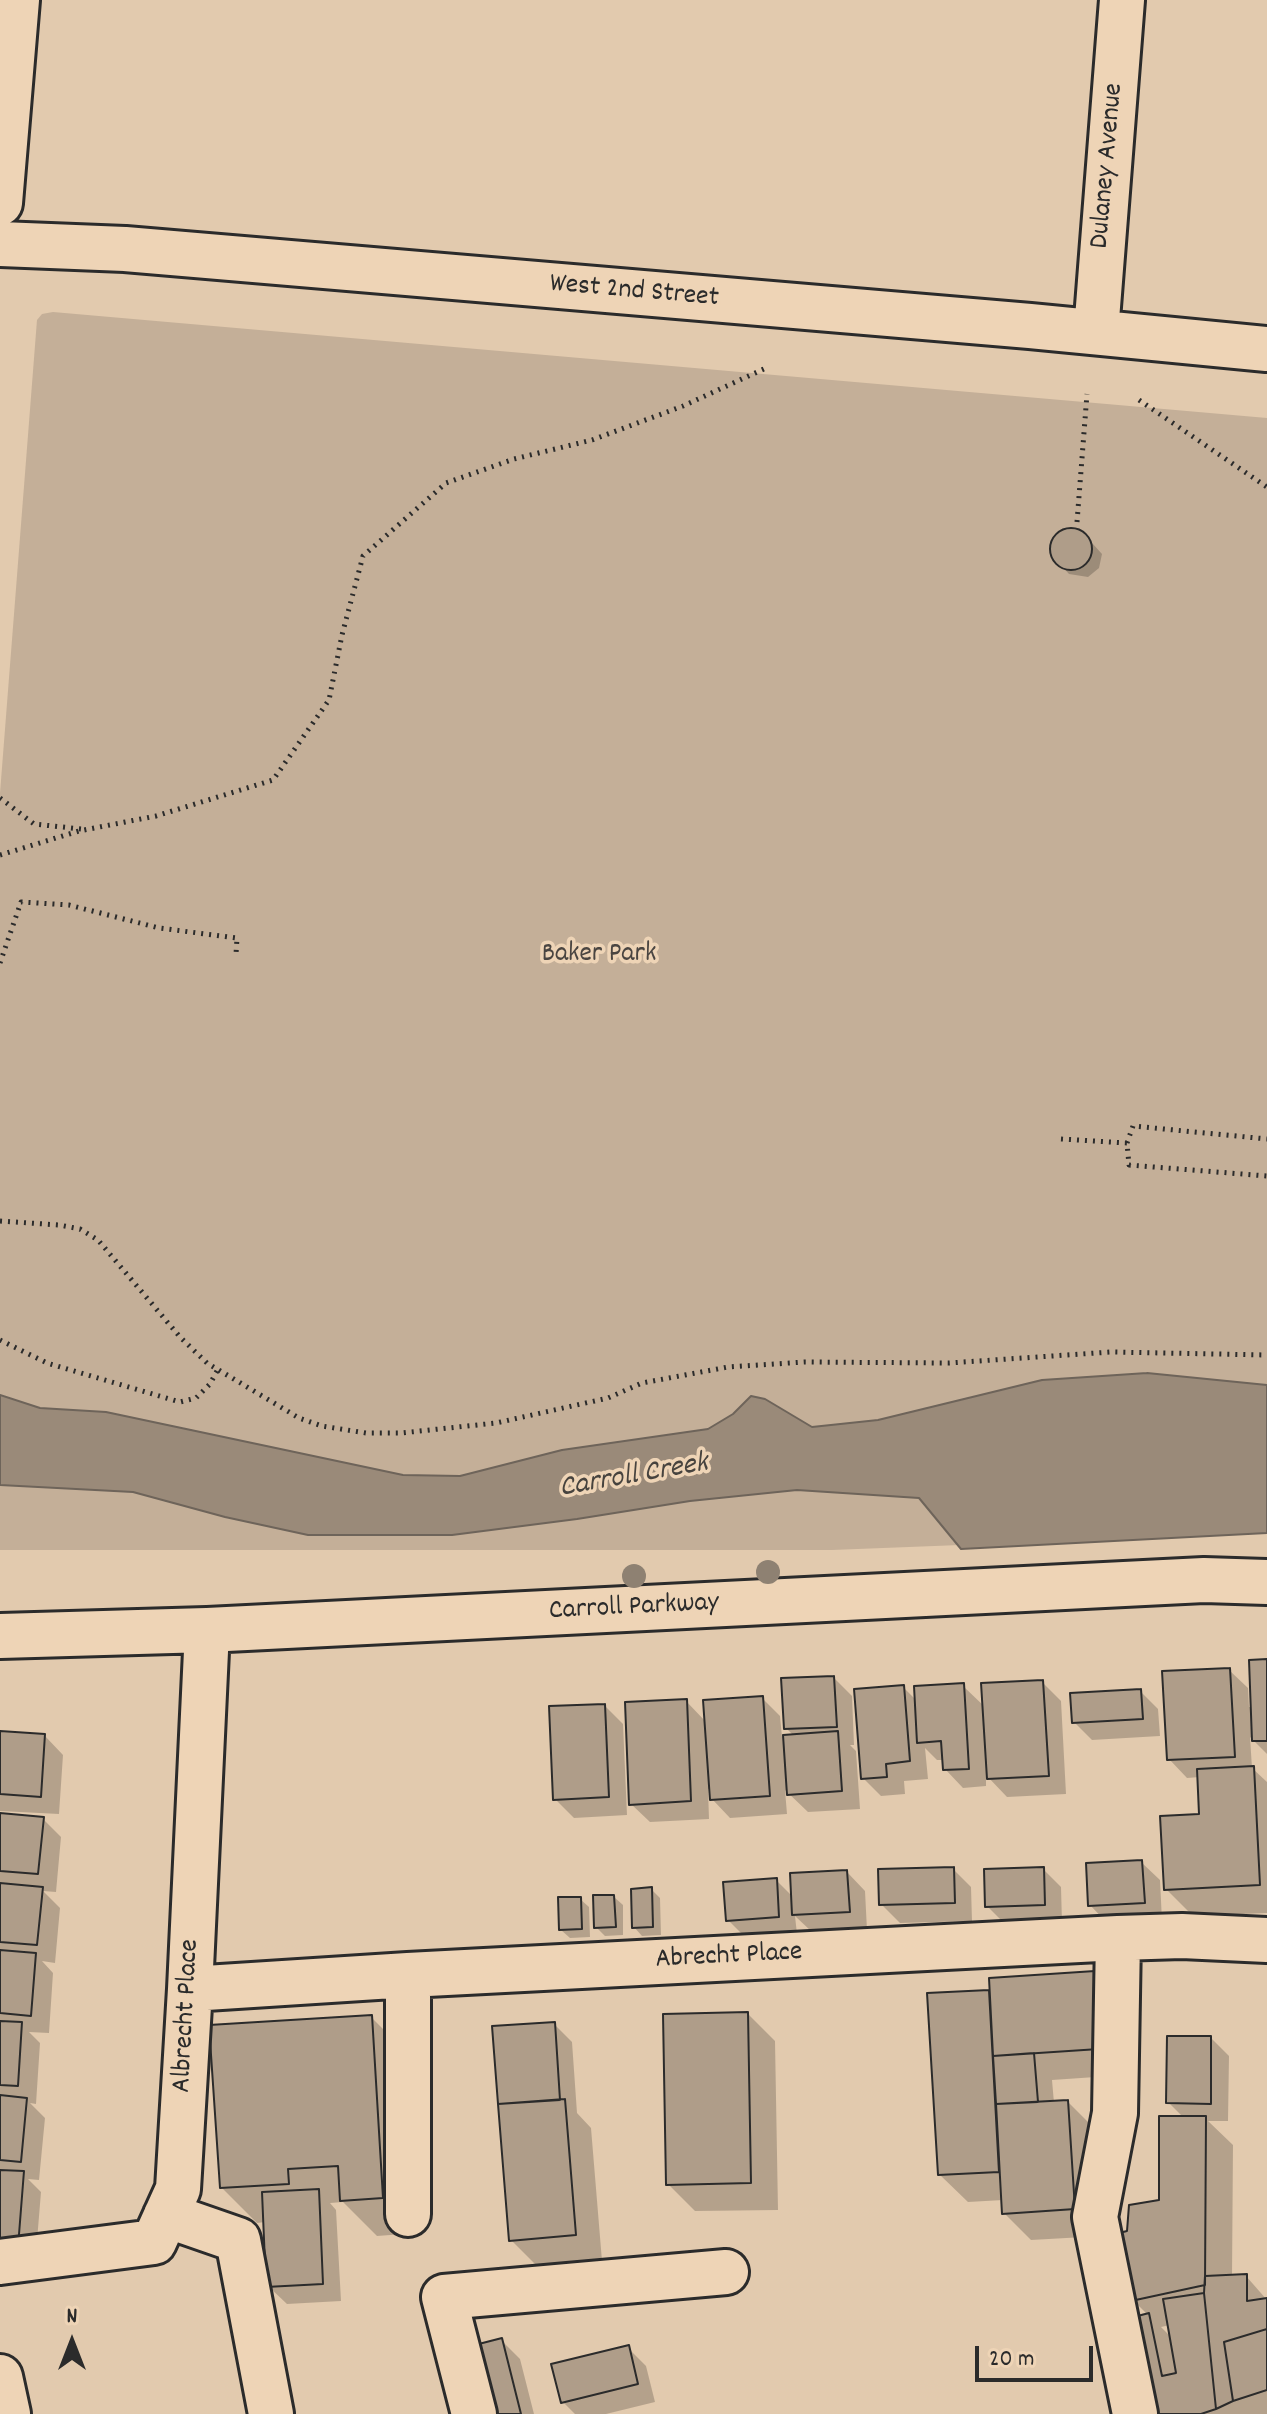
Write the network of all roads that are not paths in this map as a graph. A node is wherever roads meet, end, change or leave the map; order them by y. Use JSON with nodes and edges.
{"nodes":[{"id":1,"x":17,"y":0,"type":"edge"},
{"id":2,"x":1122,"y":0,"type":"edge"},
{"id":3,"x":0,"y":203,"type":"edge"},
{"id":4,"x":0,"y":244,"type":"edge"},
{"id":5,"x":1096,"y":332,"type":"junction"},
{"id":6,"x":1267,"y":349,"type":"edge"},
{"id":7,"x":1267,"y":1582,"type":"edge"},
{"id":8,"x":207,"y":1630,"type":"junction"},
{"id":9,"x":0,"y":1636,"type":"edge"},
{"id":10,"x":1118,"y":1938,"type":"junction"},
{"id":11,"x":1267,"y":1940,"type":"edge"},
{"id":12,"x":408,"y":1975,"type":"junction"},
{"id":13,"x":190,"y":1989,"type":"junction"},
{"id":14,"x":408,"y":2214,"type":"dead end"},
{"id":15,"x":166,"y":2215,"type":"junction"},
{"id":16,"x":0,"y":2262,"type":"edge"},
{"id":17,"x":726,"y":2272,"type":"dead end"},
{"id":18,"x":0,"y":2377,"type":"edge"},
{"id":19,"x":8,"y":2414,"type":"edge"},
{"id":20,"x":271,"y":2414,"type":"edge"},
{"id":21,"x":474,"y":2414,"type":"edge"},
{"id":22,"x":1135,"y":2414,"type":"edge"}],
"edges":[{"from":1,"to":3,"type":"street"},
{"from":2,"to":5,"type":"street","name":"Dulaney Avenue"},
{"from":4,"to":5,"type":"street","name":"West 2nd Street"},
{"from":5,"to":6,"type":"street","name":"West 2nd Street"},
{"from":7,"to":8,"type":"street","name":"Carroll Parkway"},
{"from":8,"to":9,"type":"street","name":"Carroll Parkway"},
{"from":8,"to":13,"type":"street","name":"Albrecht Place"},
{"from":10,"to":11,"type":"street","name":"Abrecht Place"},
{"from":10,"to":12,"type":"street","name":"Abrecht Place"},
{"from":10,"to":22,"type":"street"},
{"from":12,"to":13,"type":"street","name":"Abrecht Place"},
{"from":12,"to":14,"type":"street"},
{"from":13,"to":15,"type":"street","name":"Albrecht Place"},
{"from":15,"to":16,"type":"street","name":"Albrecht Place"},
{"from":15,"to":20,"type":"street"},
{"from":17,"to":21,"type":"street"},
{"from":18,"to":19,"type":"street"}]}
